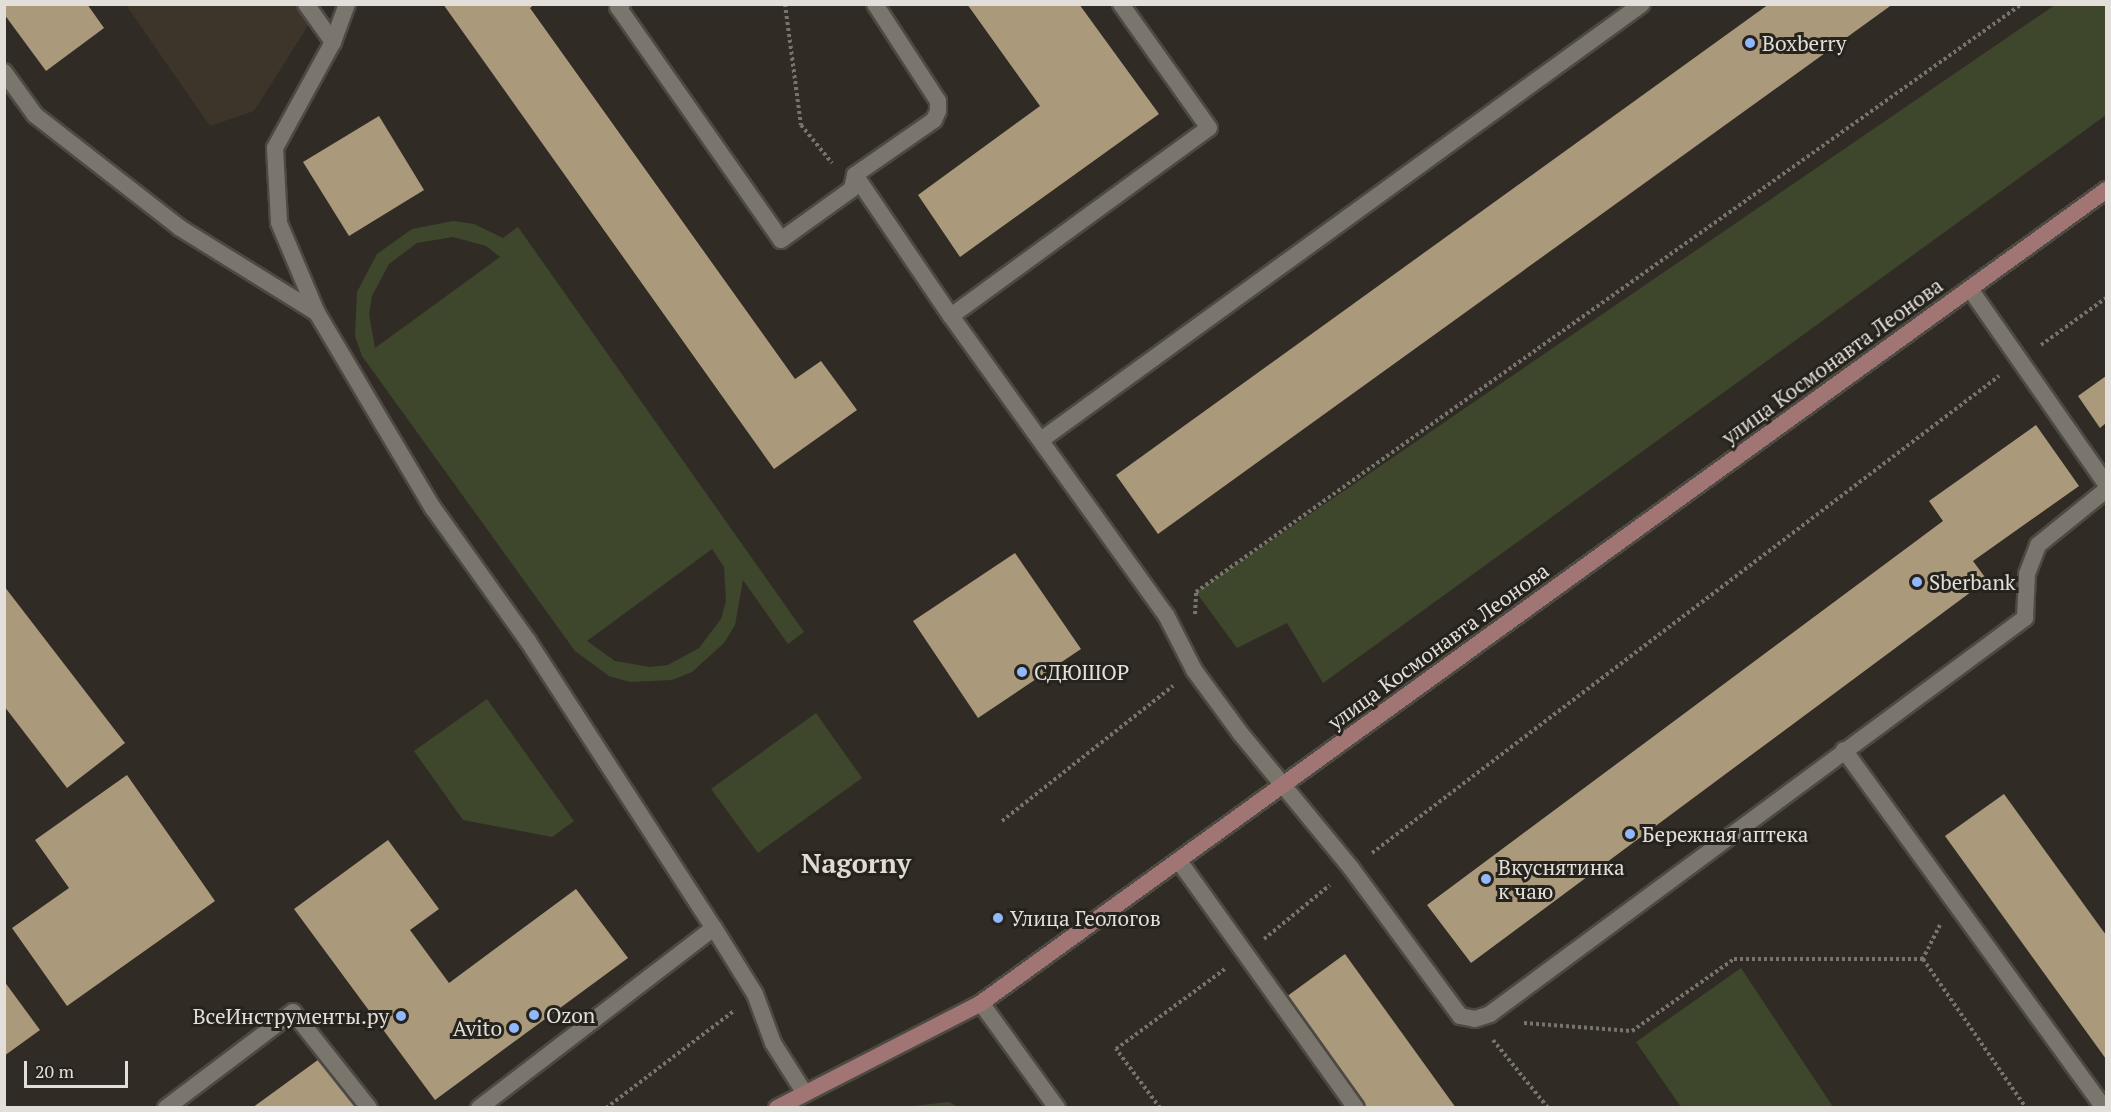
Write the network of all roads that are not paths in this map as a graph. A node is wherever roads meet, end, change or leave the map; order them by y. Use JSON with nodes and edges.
{"nodes":[{"id":1,"x":306,"y":4,"type":"edge"},
{"id":2,"x":347,"y":4,"type":"edge"},
{"id":3,"x":622,"y":4,"type":"edge"},
{"id":4,"x":875,"y":4,"type":"edge"},
{"id":5,"x":1121,"y":4,"type":"edge"},
{"id":6,"x":1641,"y":4,"type":"edge"},
{"id":7,"x":333,"y":42,"type":"junction"},
{"id":8,"x":4,"y":72,"type":"edge"},
{"id":9,"x":853,"y":182,"type":"junction"},
{"id":10,"x":2105,"y":193,"type":"edge"},
{"id":11,"x":1970,"y":289,"type":"junction"},
{"id":12,"x":317,"y":313,"type":"junction"},
{"id":13,"x":951,"y":316,"type":"junction"},
{"id":14,"x":1041,"y":440,"type":"junction"},
{"id":15,"x":2106,"y":484,"type":"edge"},
{"id":16,"x":2106,"y":490,"type":"edge"},
{"id":17,"x":1844,"y":750,"type":"junction"},
{"id":18,"x":1285,"y":784,"type":"junction"},
{"id":19,"x":1179,"y":861,"type":"junction"},
{"id":20,"x":714,"y":928,"type":"junction"},
{"id":21,"x":981,"y":1003,"type":"junction"},
{"id":22,"x":804,"y":1092,"type":"junction"},
{"id":23,"x":166,"y":1107,"type":"edge"},
{"id":24,"x":369,"y":1107,"type":"edge"},
{"id":25,"x":479,"y":1107,"type":"edge"},
{"id":26,"x":777,"y":1107,"type":"edge"},
{"id":27,"x":1057,"y":1107,"type":"edge"},
{"id":28,"x":1356,"y":1107,"type":"edge"},
{"id":29,"x":2104,"y":1107,"type":"edge"}],
"edges":[{"from":1,"to":7,"type":"street"},
{"from":2,"to":7,"type":"street"},
{"from":3,"to":9,"type":"street"},
{"from":4,"to":9,"type":"street"},
{"from":5,"to":13,"type":"street"},
{"from":6,"to":14,"type":"street"},
{"from":7,"to":12,"type":"street"},
{"from":8,"to":12,"type":"street"},
{"from":9,"to":13,"type":"street"},
{"from":10,"to":11,"type":"main road","name":"улица Космонавта Леонова"},
{"from":11,"to":15,"type":"street"},
{"from":11,"to":18,"type":"main road","name":"улица Космонавта Леонова"},
{"from":12,"to":20,"type":"street"},
{"from":13,"to":14,"type":"street"},
{"from":14,"to":18,"type":"street"},
{"from":16,"to":17,"type":"street"},
{"from":17,"to":18,"type":"street"},
{"from":17,"to":29,"type":"street"},
{"from":18,"to":19,"type":"main road","name":"улица Космонавта Леонова"},
{"from":19,"to":21,"type":"main road","name":"улица Космонавта Леонова"},
{"from":19,"to":28,"type":"street"},
{"from":20,"to":22,"type":"street"},
{"from":20,"to":25,"type":"street"},
{"from":21,"to":22,"type":"main road","name":"улица Космонавта Леонова"},
{"from":21,"to":27,"type":"street"},
{"from":22,"to":26,"type":"main road","name":"улица Космонавта Леонова"},
{"from":23,"to":24,"type":"street"}]}
